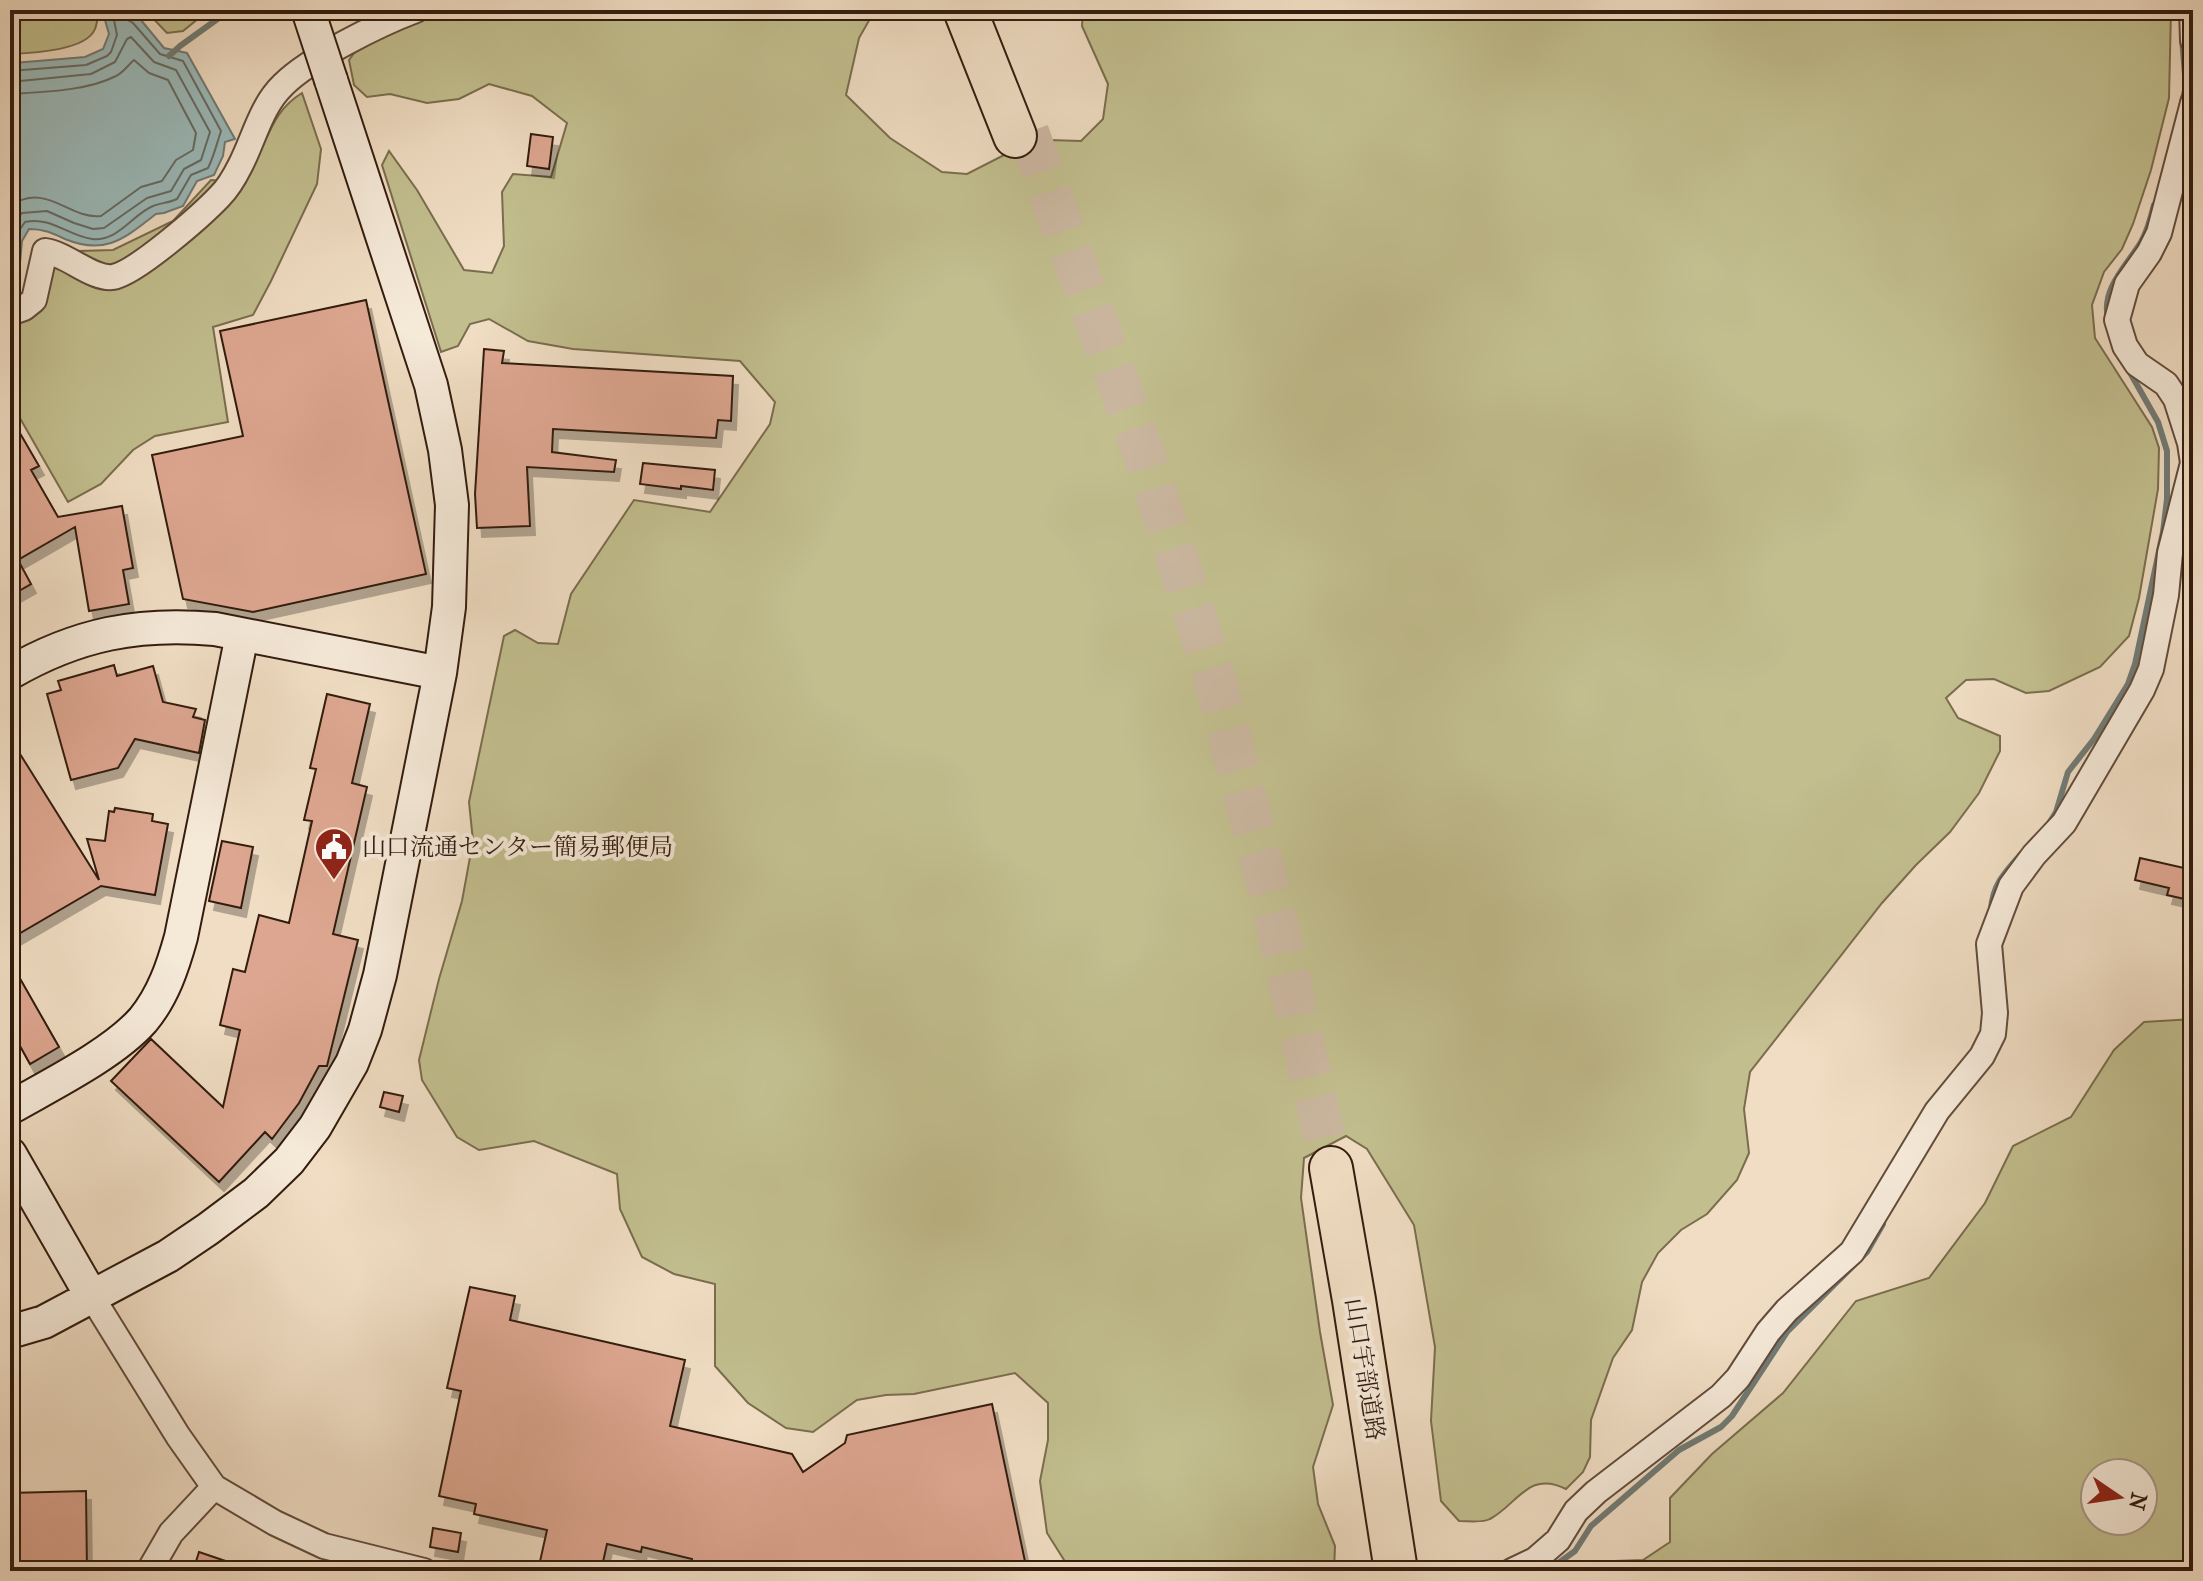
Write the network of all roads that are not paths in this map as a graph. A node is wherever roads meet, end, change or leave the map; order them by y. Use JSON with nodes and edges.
{"nodes":[{"id":1,"x":308,"y":10,"type":"edge"},
{"id":2,"x":416,"y":10,"type":"edge"},
{"id":3,"x":965,"y":10,"type":"edge"},
{"id":4,"x":981,"y":10,"type":"edge"},
{"id":5,"x":2192,"y":10,"type":"edge"},
{"id":6,"x":2193,"y":40,"type":"edge"},
{"id":7,"x":2193,"y":103,"type":"edge"},
{"id":8,"x":10,"y":313,"type":"edge"},
{"id":9,"x":242,"y":635,"type":"junction"},
{"id":10,"x":10,"y":673,"type":"edge"},
{"id":11,"x":440,"y":673,"type":"junction"},
{"id":12,"x":10,"y":1108,"type":"edge"},
{"id":13,"x":10,"y":1154,"type":"edge"},
{"id":14,"x":1326,"y":1169,"type":"tunnel mouth"},
{"id":15,"x":92,"y":1297,"type":"junction"},
{"id":16,"x":10,"y":1332,"type":"edge"},
{"id":17,"x":214,"y":1487,"type":"junction"},
{"id":18,"x":1381,"y":1513,"type":"junction"},
{"id":19,"x":149,"y":1571,"type":"edge"},
{"id":20,"x":424,"y":1571,"type":"edge"},
{"id":21,"x":1385,"y":1571,"type":"edge"},
{"id":22,"x":1396,"y":1571,"type":"edge"},
{"id":23,"x":1512,"y":1571,"type":"edge"}],
"edges":[{"from":1,"to":11,"type":"street","bridge":true},
{"from":2,"to":8,"type":"street"},
{"from":3,"to":4,"type":"highway"},
{"from":5,"to":6,"type":"street"},
{"from":7,"to":23,"type":"street"},
{"from":9,"to":10,"type":"street"},
{"from":9,"to":11,"type":"street"},
{"from":9,"to":12,"type":"street"},
{"from":11,"to":15,"type":"street"},
{"from":13,"to":15,"type":"street"},
{"from":14,"to":18,"type":"highway","name":"山口宇部道路"},
{"from":15,"to":16,"type":"street"},
{"from":15,"to":17,"type":"street"},
{"from":17,"to":19,"type":"street"},
{"from":17,"to":20,"type":"street"},
{"from":18,"to":21,"type":"highway","name":"山口宇部道路"},
{"from":18,"to":22,"type":"highway","name":"山口宇部道路"}]}
